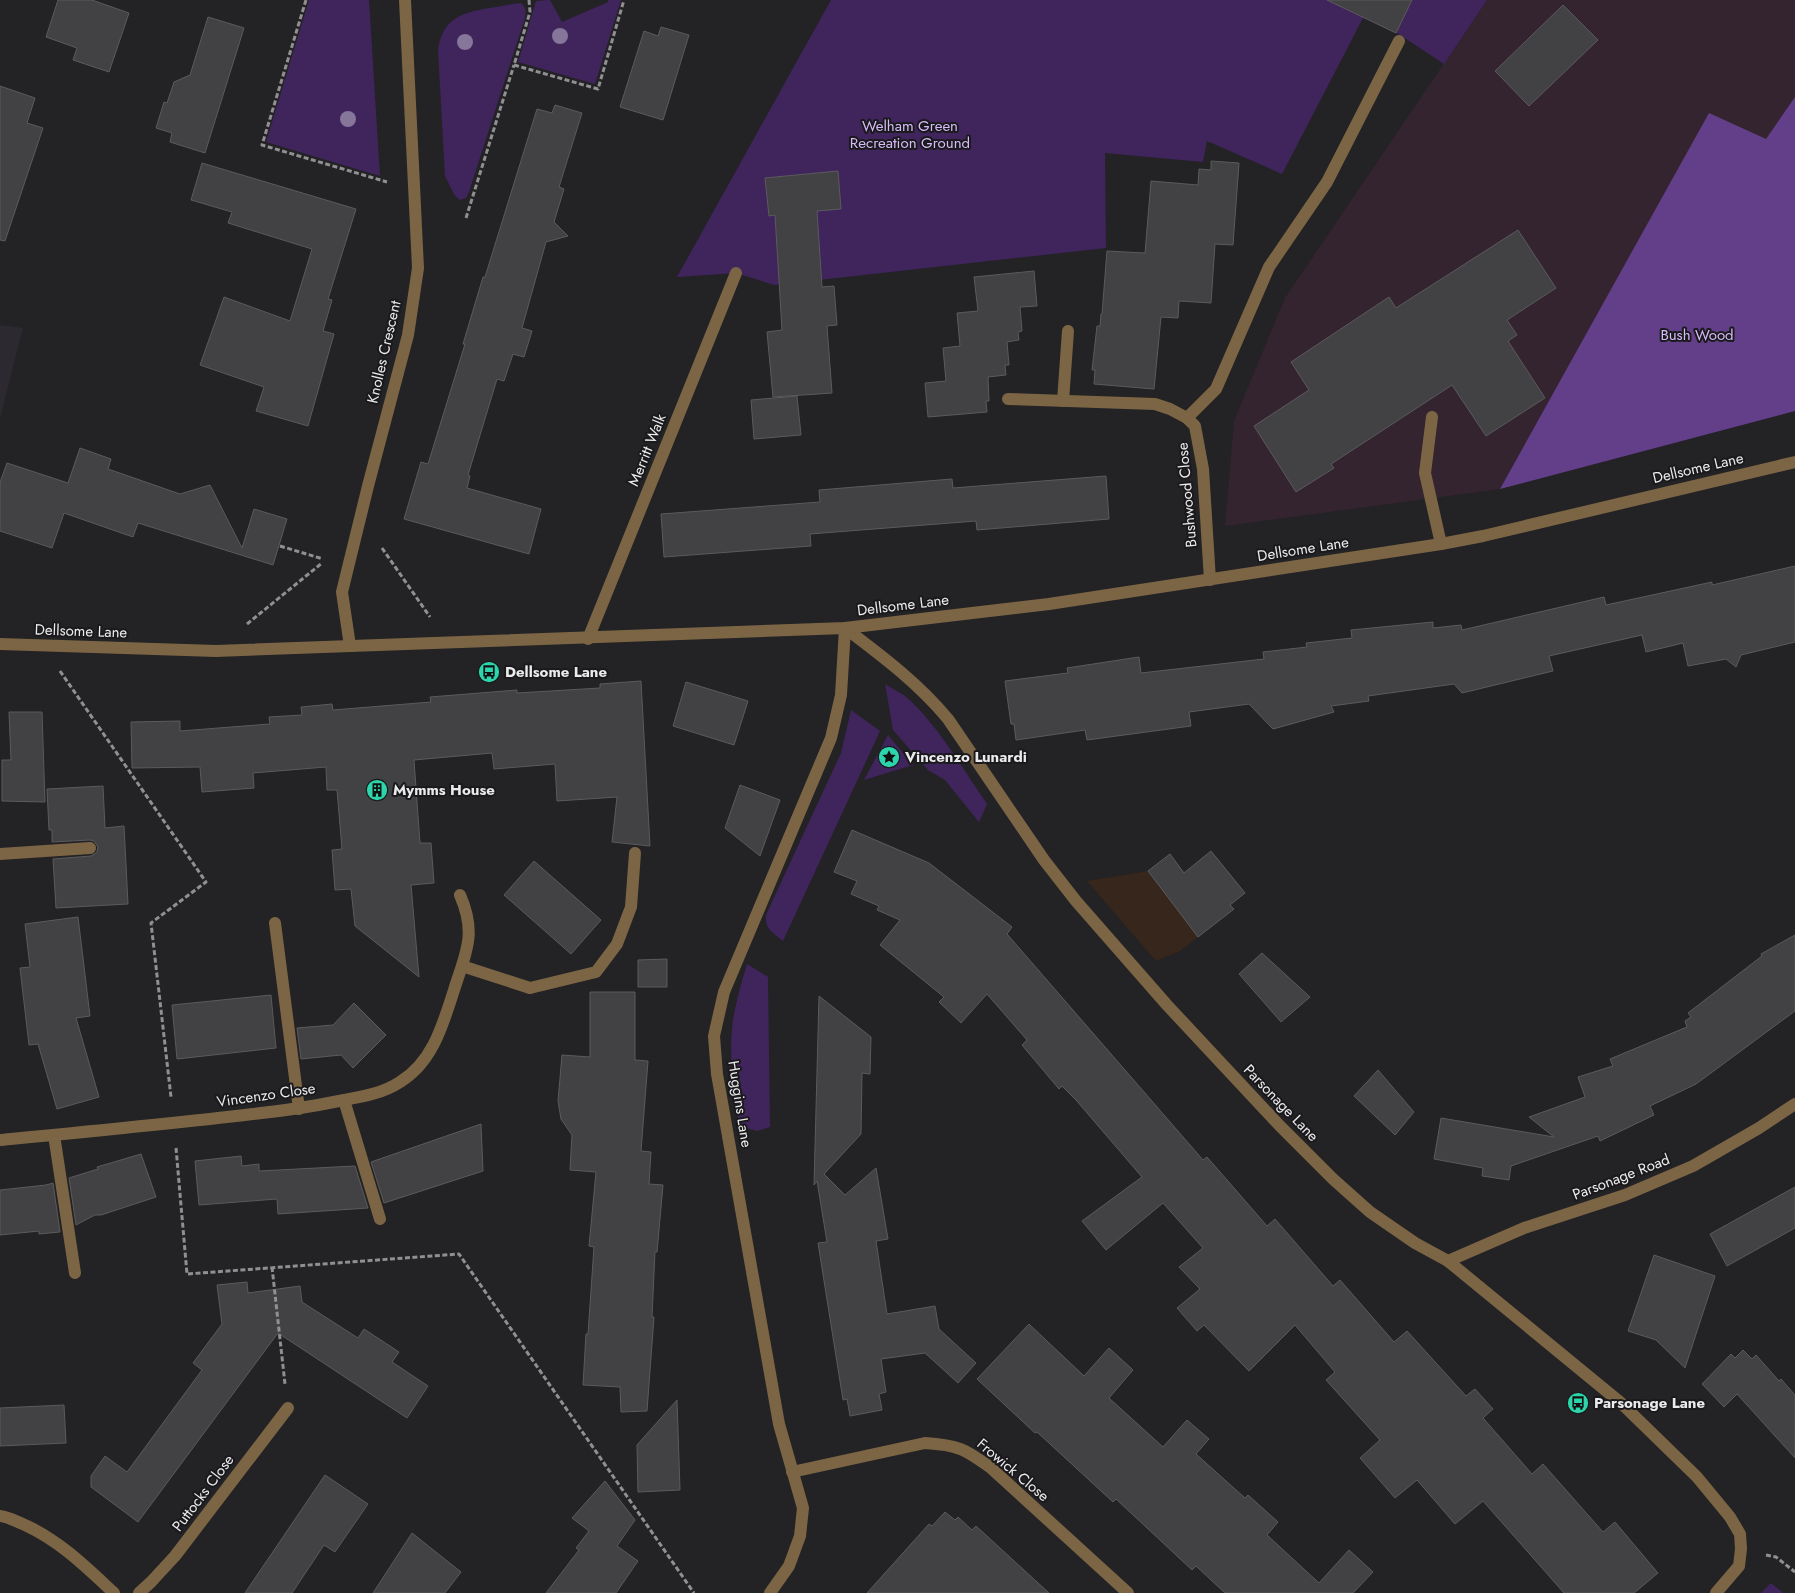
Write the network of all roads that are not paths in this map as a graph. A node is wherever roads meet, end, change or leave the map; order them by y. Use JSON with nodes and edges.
{"nodes":[{"id":1,"x":405,"y":0,"type":"edge"},
{"id":2,"x":1399,"y":41,"type":"dead end"},
{"id":3,"x":736,"y":273,"type":"dead end"},
{"id":4,"x":1068,"y":331,"type":"dead end"},
{"id":5,"x":1008,"y":399,"type":"dead end"},
{"id":6,"x":1063,"y":401,"type":"junction"},
{"id":7,"x":1432,"y":417,"type":"dead end"},
{"id":8,"x":1187,"y":418,"type":"junction"},
{"id":9,"x":1795,"y":462,"type":"edge"},
{"id":10,"x":1441,"y":544,"type":"junction"},
{"id":11,"x":1210,"y":580,"type":"junction"},
{"id":12,"x":845,"y":628,"type":"junction"},
{"id":13,"x":588,"y":639,"type":"junction"},
{"id":14,"x":0,"y":644,"type":"edge"},
{"id":15,"x":350,"y":646,"type":"junction"},
{"id":16,"x":90,"y":848,"type":"dead end"},
{"id":17,"x":636,"y":853,"type":"dead end"},
{"id":18,"x":0,"y":854,"type":"edge"},
{"id":19,"x":460,"y":895,"type":"dead end"},
{"id":20,"x":275,"y":923,"type":"dead end"},
{"id":21,"x":462,"y":966,"type":"junction"},
{"id":22,"x":344,"y":1100,"type":"junction"},
{"id":23,"x":1795,"y":1104,"type":"edge"},
{"id":24,"x":299,"y":1109,"type":"junction"},
{"id":25,"x":54,"y":1135,"type":"junction"},
{"id":26,"x":0,"y":1140,"type":"edge"},
{"id":27,"x":380,"y":1219,"type":"dead end"},
{"id":28,"x":1448,"y":1261,"type":"junction"},
{"id":29,"x":75,"y":1274,"type":"dead end"},
{"id":30,"x":288,"y":1408,"type":"road end"},
{"id":31,"x":792,"y":1472,"type":"junction"},
{"id":32,"x":0,"y":1516,"type":"edge"},
{"id":33,"x":114,"y":1593,"type":"edge"},
{"id":34,"x":139,"y":1593,"type":"edge"},
{"id":35,"x":770,"y":1593,"type":"edge"},
{"id":36,"x":1128,"y":1593,"type":"edge"},
{"id":37,"x":1716,"y":1593,"type":"edge"}],
"edges":[{"from":1,"to":15,"type":"street","name":"Knolles Crescent"},
{"from":2,"to":8,"type":"street"},
{"from":3,"to":13,"type":"street","name":"Merritt Walk"},
{"from":4,"to":6,"type":"street"},
{"from":5,"to":6,"type":"street"},
{"from":6,"to":8,"type":"street"},
{"from":7,"to":10,"type":"street"},
{"from":8,"to":11,"type":"street","name":"Bushwood Close"},
{"from":9,"to":10,"type":"street","name":"Dellsome Lane"},
{"from":10,"to":11,"type":"street","name":"Dellsome Lane"},
{"from":11,"to":12,"type":"street","name":"Dellsome Lane"},
{"from":12,"to":13,"type":"street","name":"Dellsome Lane"},
{"from":12,"to":28,"type":"street","name":"Parsonage Lane"},
{"from":12,"to":31,"type":"street","name":"Huggins Lane"},
{"from":13,"to":15,"type":"street","name":"Dellsome Lane"},
{"from":14,"to":15,"type":"street","name":"Dellsome Lane"},
{"from":16,"to":18,"type":"street"},
{"from":17,"to":21,"type":"street"},
{"from":19,"to":21,"type":"street","name":"Vincenzo Close"},
{"from":20,"to":24,"type":"street"},
{"from":21,"to":22,"type":"street","name":"Vincenzo Close"},
{"from":22,"to":24,"type":"street","name":"Vincenzo Close"},
{"from":22,"to":27,"type":"street"},
{"from":23,"to":28,"type":"street","name":"Parsonage Road"},
{"from":24,"to":25,"type":"street","name":"Vincenzo Close"},
{"from":25,"to":26,"type":"street","name":"Vincenzo Close"},
{"from":25,"to":29,"type":"street"},
{"from":28,"to":37,"type":"street","name":"Parsonage Lane"},
{"from":30,"to":34,"type":"street","name":"Puttocks Close"},
{"from":31,"to":35,"type":"street","name":"Huggins Lane"},
{"from":31,"to":36,"type":"street","name":"Frowick Close"},
{"from":32,"to":33,"type":"street"}]}
